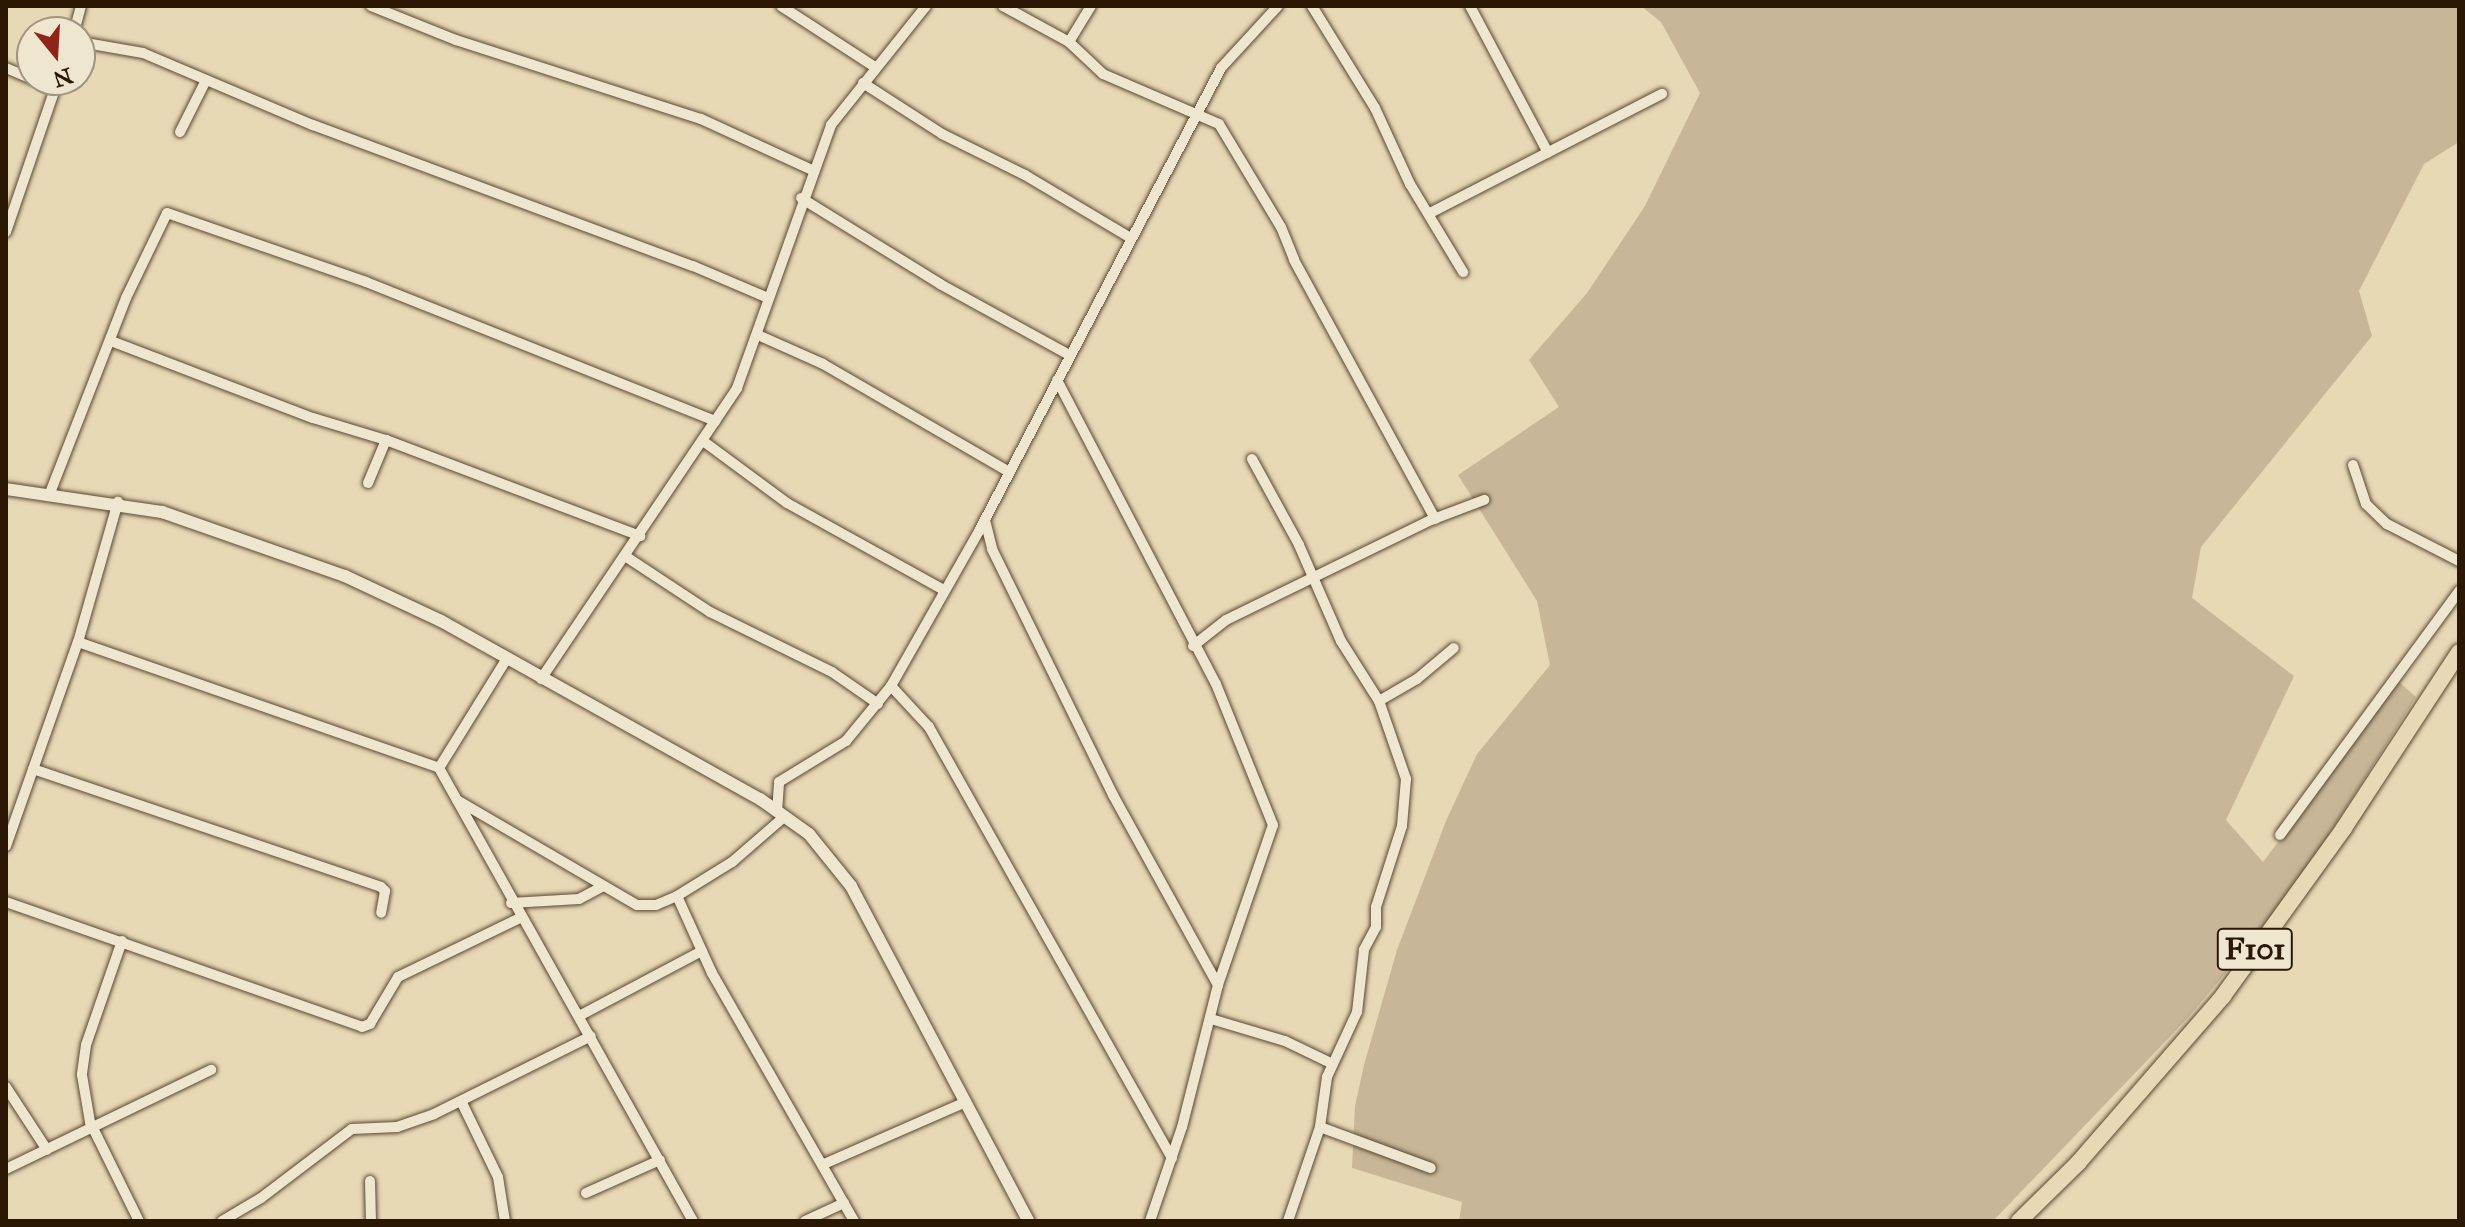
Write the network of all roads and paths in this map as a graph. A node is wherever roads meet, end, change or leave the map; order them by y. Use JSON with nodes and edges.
{"nodes":[{"id":1,"x":371,"y":6,"type":"edge"},
{"id":2,"x":781,"y":6,"type":"edge"},
{"id":3,"x":926,"y":6,"type":"edge"},
{"id":4,"x":1003,"y":6,"type":"edge"},
{"id":5,"x":1091,"y":6,"type":"edge"},
{"id":6,"x":1278,"y":6,"type":"edge"},
{"id":7,"x":1312,"y":6,"type":"edge"},
{"id":8,"x":1470,"y":6,"type":"edge"},
{"id":9,"x":1069,"y":42,"type":"junction"},
{"id":10,"x":96,"y":45,"type":"edge"},
{"id":11,"x":875,"y":67,"type":"junction"},
{"id":12,"x":206,"y":80,"type":"junction"},
{"id":13,"x":863,"y":83,"type":"junction"},
{"id":14,"x":1662,"y":94,"type":"dead end"},
{"id":15,"x":52,"y":96,"type":"edge"},
{"id":16,"x":1200,"y":111,"type":"junction"},
{"id":17,"x":180,"y":132,"type":"dead end"},
{"id":18,"x":1548,"y":153,"type":"junction"},
{"id":19,"x":812,"y":170,"type":"junction"},
{"id":20,"x":801,"y":198,"type":"junction"},
{"id":21,"x":1430,"y":213,"type":"junction"},
{"id":22,"x":7,"y":226,"type":"edge"},
{"id":23,"x":1129,"y":237,"type":"junction"},
{"id":24,"x":1463,"y":272,"type":"dead end"},
{"id":25,"x":768,"y":298,"type":"junction"},
{"id":26,"x":758,"y":335,"type":"junction"},
{"id":27,"x":111,"y":341,"type":"junction"},
{"id":28,"x":1069,"y":355,"type":"junction"},
{"id":29,"x":1057,"y":380,"type":"junction"},
{"id":30,"x":715,"y":421,"type":"junction"},
{"id":31,"x":386,"y":440,"type":"junction"},
{"id":32,"x":703,"y":441,"type":"junction"},
{"id":33,"x":1252,"y":459,"type":"dead end"},
{"id":34,"x":2353,"y":465,"type":"dead end"},
{"id":35,"x":1009,"y":472,"type":"junction"},
{"id":36,"x":368,"y":483,"type":"dead end"},
{"id":37,"x":6,"y":489,"type":"edge"},
{"id":38,"x":50,"y":493,"type":"junction"},
{"id":39,"x":1484,"y":500,"type":"dead end"},
{"id":40,"x":118,"y":502,"type":"junction"},
{"id":41,"x":985,"y":519,"type":"junction"},
{"id":42,"x":1435,"y":519,"type":"junction"},
{"id":43,"x":640,"y":536,"type":"junction"},
{"id":44,"x":971,"y":544,"type":"junction"},
{"id":45,"x":992,"y":549,"type":"junction"},
{"id":46,"x":625,"y":556,"type":"junction"},
{"id":47,"x":2459,"y":561,"type":"edge"},
{"id":48,"x":1311,"y":579,"type":"junction"},
{"id":49,"x":944,"y":590,"type":"junction"},
{"id":50,"x":2459,"y":591,"type":"edge"},
{"id":51,"x":78,"y":642,"type":"junction"},
{"id":52,"x":1193,"y":646,"type":"junction"},
{"id":53,"x":1454,"y":648,"type":"dead end"},
{"id":54,"x":506,"y":660,"type":"junction"},
{"id":55,"x":2456,"y":662,"type":"edge"},
{"id":56,"x":541,"y":679,"type":"junction"},
{"id":57,"x":891,"y":686,"type":"junction"},
{"id":58,"x":1379,"y":701,"type":"junction"},
{"id":59,"x":878,"y":704,"type":"junction"},
{"id":60,"x":439,"y":768,"type":"junction"},
{"id":61,"x":33,"y":769,"type":"junction"},
{"id":62,"x":456,"y":800,"type":"junction"},
{"id":63,"x":6,"y":807,"type":"edge"},
{"id":64,"x":19,"y":811,"type":"junction"},
{"id":65,"x":781,"y":814,"type":"junction"},
{"id":66,"x":2280,"y":835,"type":"dead end"},
{"id":67,"x":6,"y":846,"type":"edge"},
{"id":68,"x":603,"y":886,"type":"junction"},
{"id":69,"x":677,"y":896,"type":"junction"},
{"id":70,"x":6,"y":902,"type":"edge"},
{"id":71,"x":511,"y":903,"type":"junction"},
{"id":72,"x":381,"y":913,"type":"dead end"},
{"id":73,"x":520,"y":918,"type":"junction"},
{"id":74,"x":122,"y":941,"type":"junction"},
{"id":75,"x":702,"y":951,"type":"junction"},
{"id":76,"x":1205,"y":955,"type":"junction"},
{"id":77,"x":1226,"y":962,"type":"junction"},
{"id":78,"x":1218,"y":985,"type":"junction"},
{"id":79,"x":579,"y":1016,"type":"junction"},
{"id":80,"x":1211,"y":1019,"type":"junction"},
{"id":81,"x":591,"y":1036,"type":"junction"},
{"id":82,"x":1333,"y":1064,"type":"junction"},
{"id":83,"x":211,"y":1070,"type":"dead end"},
{"id":84,"x":6,"y":1087,"type":"edge"},
{"id":85,"x":966,"y":1102,"type":"junction"},
{"id":86,"x":462,"y":1103,"type":"junction"},
{"id":87,"x":96,"y":1127,"type":"junction"},
{"id":88,"x":1320,"y":1127,"type":"junction"},
{"id":89,"x":47,"y":1150,"type":"junction"},
{"id":90,"x":1172,"y":1158,"type":"junction"},
{"id":91,"x":660,"y":1160,"type":"junction"},
{"id":92,"x":824,"y":1164,"type":"junction"},
{"id":93,"x":1431,"y":1168,"type":"dead end"},
{"id":94,"x":6,"y":1169,"type":"edge"},
{"id":95,"x":370,"y":1181,"type":"dead end"},
{"id":96,"x":586,"y":1193,"type":"dead end"},
{"id":97,"x":844,"y":1203,"type":"junction"},
{"id":98,"x":139,"y":1221,"type":"edge"},
{"id":99,"x":222,"y":1221,"type":"edge"},
{"id":100,"x":371,"y":1221,"type":"edge"},
{"id":101,"x":505,"y":1221,"type":"edge"},
{"id":102,"x":693,"y":1221,"type":"edge"},
{"id":103,"x":805,"y":1221,"type":"edge"},
{"id":104,"x":854,"y":1221,"type":"edge"},
{"id":105,"x":1028,"y":1221,"type":"edge"},
{"id":106,"x":1150,"y":1221,"type":"edge"},
{"id":107,"x":1288,"y":1221,"type":"edge"},
{"id":108,"x":2019,"y":1221,"type":"edge"}],
"edges":[{"from":1,"to":19,"type":"street"},
{"from":2,"to":11,"type":"street"},
{"from":3,"to":11,"type":"street"},
{"from":4,"to":9,"type":"street"},
{"from":5,"to":9,"type":"street"},
{"from":6,"to":16,"type":"street"},
{"from":7,"to":21,"type":"street"},
{"from":8,"to":18,"type":"street"},
{"from":9,"to":16,"type":"street"},
{"from":10,"to":12,"type":"street"},
{"from":11,"to":13,"type":"street"},
{"from":12,"to":17,"type":"street"},
{"from":12,"to":25,"type":"street"},
{"from":13,"to":19,"type":"street"},
{"from":13,"to":23,"type":"street"},
{"from":14,"to":18,"type":"street"},
{"from":15,"to":22,"type":"street"},
{"from":16,"to":23,"type":"street"},
{"from":16,"to":42,"type":"street"},
{"from":18,"to":21,"type":"street"},
{"from":19,"to":20,"type":"street"},
{"from":20,"to":25,"type":"street"},
{"from":20,"to":28,"type":"street"},
{"from":21,"to":24,"type":"street"},
{"from":23,"to":28,"type":"street"},
{"from":25,"to":26,"type":"street"},
{"from":26,"to":30,"type":"street"},
{"from":26,"to":35,"type":"street"},
{"from":27,"to":30,"type":"street"},
{"from":27,"to":31,"type":"street"},
{"from":27,"to":38,"type":"street"},
{"from":28,"to":29,"type":"street"},
{"from":29,"to":35,"type":"street"},
{"from":29,"to":52,"type":"street"},
{"from":30,"to":32,"type":"street"},
{"from":31,"to":36,"type":"street"},
{"from":31,"to":43,"type":"street"},
{"from":32,"to":43,"type":"street"},
{"from":32,"to":49,"type":"street"},
{"from":33,"to":48,"type":"street"},
{"from":34,"to":47,"type":"street"},
{"from":35,"to":41,"type":"street"},
{"from":37,"to":38,"type":"street"},
{"from":38,"to":40,"type":"street"},
{"from":39,"to":42,"type":"street"},
{"from":40,"to":51,"type":"street"},
{"from":40,"to":54,"type":"street"},
{"from":41,"to":44,"type":"street"},
{"from":41,"to":45,"type":"street"},
{"from":42,"to":48,"type":"street"},
{"from":43,"to":46,"type":"street"},
{"from":44,"to":45,"type":"street"},
{"from":44,"to":49,"type":"street"},
{"from":45,"to":76,"type":"street"},
{"from":46,"to":56,"type":"street"},
{"from":46,"to":59,"type":"street"},
{"from":48,"to":52,"type":"street"},
{"from":48,"to":58,"type":"street"},
{"from":49,"to":57,"type":"street"},
{"from":50,"to":66,"type":"street"},
{"from":51,"to":60,"type":"street"},
{"from":51,"to":61,"type":"street"},
{"from":52,"to":77,"type":"street"},
{"from":53,"to":58,"type":"street"},
{"from":54,"to":56,"type":"street"},
{"from":54,"to":60,"type":"street"},
{"from":55,"to":108,"type":"main road","number":"F101"},
{"from":56,"to":65,"type":"street"},
{"from":57,"to":59,"type":"street"},
{"from":57,"to":90,"type":"street"},
{"from":58,"to":82,"type":"street"},
{"from":59,"to":65,"type":"street"},
{"from":60,"to":62,"type":"street"},
{"from":61,"to":64,"type":"street"},
{"from":61,"to":72,"type":"street"},
{"from":62,"to":68,"type":"street"},
{"from":62,"to":71,"type":"street"},
{"from":63,"to":64,"type":"street"},
{"from":64,"to":67,"type":"street"},
{"from":65,"to":69,"type":"street"},
{"from":65,"to":85,"type":"street"},
{"from":68,"to":69,"type":"street"},
{"from":68,"to":71,"type":"street"},
{"from":69,"to":75,"type":"street"},
{"from":70,"to":74,"type":"street"},
{"from":71,"to":73,"type":"street"},
{"from":73,"to":74,"type":"street"},
{"from":73,"to":79,"type":"street"},
{"from":74,"to":87,"type":"street"},
{"from":75,"to":79,"type":"street"},
{"from":75,"to":92,"type":"street"},
{"from":76,"to":77,"type":"street"},
{"from":76,"to":78,"type":"street"},
{"from":77,"to":78,"type":"street"},
{"from":78,"to":80,"type":"street"},
{"from":79,"to":81,"type":"street"},
{"from":80,"to":82,"type":"street"},
{"from":80,"to":90,"type":"street"},
{"from":81,"to":86,"type":"street"},
{"from":81,"to":91,"type":"street"},
{"from":82,"to":88,"type":"street"},
{"from":83,"to":87,"type":"street"},
{"from":84,"to":89,"type":"street"},
{"from":85,"to":92,"type":"street"},
{"from":85,"to":105,"type":"street"},
{"from":86,"to":99,"type":"street"},
{"from":86,"to":101,"type":"street"},
{"from":87,"to":89,"type":"street"},
{"from":87,"to":98,"type":"street"},
{"from":88,"to":93,"type":"street"},
{"from":88,"to":107,"type":"street"},
{"from":89,"to":94,"type":"street"},
{"from":90,"to":106,"type":"street"},
{"from":91,"to":96,"type":"street"},
{"from":91,"to":102,"type":"street"},
{"from":92,"to":97,"type":"street"},
{"from":95,"to":100,"type":"street"},
{"from":97,"to":103,"type":"street"},
{"from":97,"to":104,"type":"street"}]}
